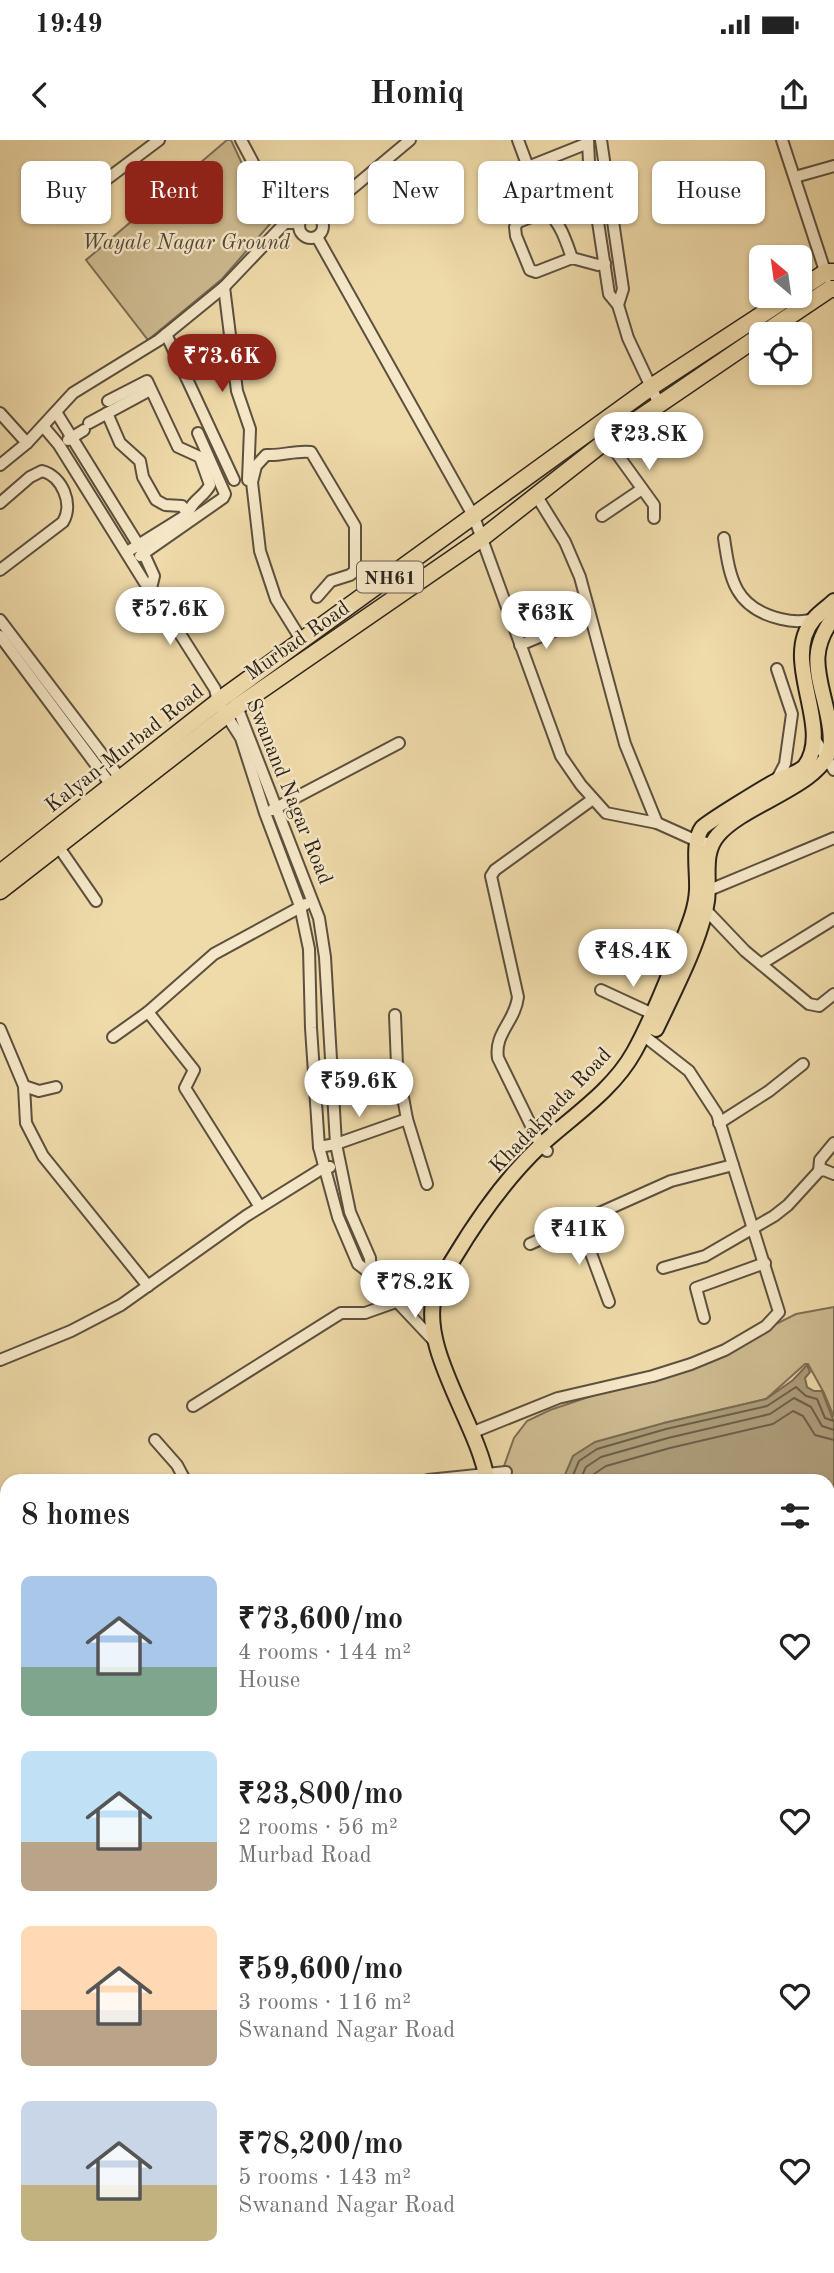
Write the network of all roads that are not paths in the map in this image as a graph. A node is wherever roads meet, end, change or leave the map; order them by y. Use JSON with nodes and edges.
{"nodes":[{"id":1,"x":159,"y":140,"type":"edge"},
{"id":2,"x":241,"y":140,"type":"edge"},
{"id":3,"x":410,"y":140,"type":"edge"},
{"id":4,"x":518,"y":140,"type":"edge"},
{"id":5,"x":601,"y":140,"type":"edge"},
{"id":6,"x":782,"y":140,"type":"edge"},
{"id":7,"x":588,"y":141,"type":"edge"},
{"id":8,"x":141,"y":145,"type":"edge"},
{"id":9,"x":252,"y":161,"type":"edge"},
{"id":10,"x":526,"y":161,"type":"edge"},
{"id":11,"x":542,"y":161,"type":"edge"},
{"id":12,"x":834,"y":166,"type":"edge"},
{"id":13,"x":111,"y":171,"type":"edge"},
{"id":14,"x":794,"y":177,"type":"junction"},
{"id":15,"x":354,"y":187,"type":"edge"},
{"id":16,"x":284,"y":224,"type":"edge"},
{"id":17,"x":299,"y":224,"type":"edge"},
{"id":18,"x":322,"y":224,"type":"edge"},
{"id":19,"x":317,"y":237,"type":"junction"},
{"id":20,"x":572,"y":258,"type":"junction"},
{"id":21,"x":605,"y":263,"type":"junction"},
{"id":22,"x":830,"y":272,"type":"edge"},
{"id":23,"x":812,"y":282,"type":"edge"},
{"id":24,"x":224,"y":287,"type":"junction"},
{"id":25,"x":832,"y":289,"type":"edge"},
{"id":26,"x":618,"y":305,"type":"junction"},
{"id":27,"x":772,"y":308,"type":"edge"},
{"id":28,"x":782,"y":322,"type":"edge"},
{"id":29,"x":166,"y":334,"type":"junction"},
{"id":30,"x":749,"y":344,"type":"edge"},
{"id":31,"x":651,"y":387,"type":"junction"},
{"id":32,"x":659,"y":404,"type":"junction"},
{"id":33,"x":108,"y":407,"type":"junction"},
{"id":34,"x":56,"y":412,"type":"junction"},
{"id":35,"x":0,"y":413,"type":"edge"},
{"id":36,"x":43,"y":426,"type":"junction"},
{"id":37,"x":198,"y":433,"type":"dead end"},
{"id":38,"x":72,"y":437,"type":"junction"},
{"id":39,"x":607,"y":440,"type":"junction"},
{"id":40,"x":27,"y":443,"type":"junction"},
{"id":41,"x":59,"y":445,"type":"junction"},
{"id":42,"x":0,"y":465,"type":"edge"},
{"id":43,"x":234,"y":480,"type":"dead end"},
{"id":44,"x":642,"y":489,"type":"junction"},
{"id":45,"x":536,"y":495,"type":"junction"},
{"id":46,"x":247,"y":499,"type":"dead end"},
{"id":47,"x":0,"y":503,"type":"edge"},
{"id":48,"x":188,"y":514,"type":"junction"},
{"id":49,"x":602,"y":516,"type":"dead end"},
{"id":50,"x":474,"y":517,"type":"junction"},
{"id":51,"x":654,"y":518,"type":"dead end"},
{"id":52,"x":482,"y":538,"type":"junction"},
{"id":53,"x":724,"y":538,"type":"dead end"},
{"id":54,"x":141,"y":550,"type":"junction"},
{"id":55,"x":130,"y":557,"type":"junction"},
{"id":56,"x":0,"y":570,"type":"edge"},
{"id":57,"x":151,"y":588,"type":"junction"},
{"id":58,"x":317,"y":597,"type":"dead end"},
{"id":59,"x":834,"y":601,"type":"edge"},
{"id":60,"x":834,"y":611,"type":"edge"},
{"id":61,"x":834,"y":617,"type":"edge"},
{"id":62,"x":0,"y":620,"type":"edge"},
{"id":63,"x":813,"y":620,"type":"junction"},
{"id":64,"x":561,"y":628,"type":"dead end"},
{"id":65,"x":0,"y":635,"type":"edge"},
{"id":66,"x":302,"y":641,"type":"junction"},
{"id":67,"x":520,"y":645,"type":"junction"},
{"id":68,"x":26,"y":662,"type":"junction"},
{"id":69,"x":777,"y":669,"type":"dead end"},
{"id":70,"x":225,"y":701,"type":"junction"},
{"id":71,"x":816,"y":741,"type":"junction"},
{"id":72,"x":399,"y":743,"type":"dead end"},
{"id":73,"x":827,"y":756,"type":"junction"},
{"id":74,"x":834,"y":770,"type":"edge"},
{"id":75,"x":116,"y":781,"type":"junction"},
{"id":76,"x":775,"y":789,"type":"junction"},
{"id":77,"x":593,"y":799,"type":"junction"},
{"id":78,"x":277,"y":808,"type":"junction"},
{"id":79,"x":265,"y":813,"type":"junction"},
{"id":80,"x":657,"y":823,"type":"junction"},
{"id":81,"x":834,"y":838,"type":"edge"},
{"id":82,"x":704,"y":842,"type":"junction"},
{"id":83,"x":290,"y":844,"type":"junction"},
{"id":84,"x":58,"y":846,"type":"junction"},
{"id":85,"x":278,"y":848,"type":"junction"},
{"id":86,"x":4,"y":879,"type":"edge"},
{"id":87,"x":707,"y":891,"type":"junction"},
{"id":88,"x":96,"y":901,"type":"dead end"},
{"id":89,"x":312,"y":901,"type":"junction"},
{"id":90,"x":300,"y":906,"type":"junction"},
{"id":91,"x":700,"y":907,"type":"junction"},
{"id":92,"x":834,"y":919,"type":"edge"},
{"id":93,"x":323,"y":947,"type":"junction"},
{"id":94,"x":309,"y":949,"type":"junction"},
{"id":95,"x":761,"y":964,"type":"junction"},
{"id":96,"x":673,"y":979,"type":"junction"},
{"id":97,"x":601,"y":990,"type":"dead end"},
{"id":98,"x":834,"y":994,"type":"edge"},
{"id":99,"x":148,"y":1012,"type":"junction"},
{"id":100,"x":653,"y":1014,"type":"junction"},
{"id":101,"x":395,"y":1016,"type":"dead end"},
{"id":102,"x":0,"y":1029,"type":"edge"},
{"id":103,"x":113,"y":1037,"type":"dead end"},
{"id":104,"x":647,"y":1038,"type":"junction"},
{"id":105,"x":803,"y":1064,"type":"dead end"},
{"id":106,"x":24,"y":1086,"type":"junction"},
{"id":107,"x":55,"y":1087,"type":"dead end"},
{"id":108,"x":407,"y":1119,"type":"junction"},
{"id":109,"x":719,"y":1123,"type":"junction"},
{"id":110,"x":834,"y":1143,"type":"edge"},
{"id":111,"x":336,"y":1144,"type":"junction"},
{"id":112,"x":319,"y":1147,"type":"junction"},
{"id":113,"x":544,"y":1148,"type":"junction"},
{"id":114,"x":340,"y":1165,"type":"junction"},
{"id":115,"x":733,"y":1165,"type":"junction"},
{"id":116,"x":323,"y":1168,"type":"junction"},
{"id":117,"x":819,"y":1171,"type":"junction"},
{"id":118,"x":834,"y":1174,"type":"edge"},
{"id":119,"x":427,"y":1184,"type":"dead end"},
{"id":120,"x":260,"y":1207,"type":"junction"},
{"id":121,"x":350,"y":1212,"type":"junction"},
{"id":122,"x":338,"y":1217,"type":"junction"},
{"id":123,"x":579,"y":1221,"type":"junction"},
{"id":124,"x":753,"y":1228,"type":"junction"},
{"id":125,"x":363,"y":1241,"type":"junction"},
{"id":126,"x":530,"y":1244,"type":"dead end"},
{"id":127,"x":351,"y":1246,"type":"junction"},
{"id":128,"x":765,"y":1263,"type":"junction"},
{"id":129,"x":663,"y":1269,"type":"dead end"},
{"id":130,"x":371,"y":1274,"type":"junction"},
{"id":131,"x":148,"y":1286,"type":"junction"},
{"id":132,"x":396,"y":1302,"type":"junction"},
{"id":133,"x":609,"y":1302,"type":"dead end"},
{"id":134,"x":434,"y":1304,"type":"junction"},
{"id":135,"x":410,"y":1317,"type":"junction"},
{"id":136,"x":704,"y":1318,"type":"dead end"},
{"id":137,"x":436,"y":1343,"type":"junction"},
{"id":138,"x":0,"y":1360,"type":"edge"},
{"id":139,"x":193,"y":1406,"type":"dead end"},
{"id":140,"x":471,"y":1433,"type":"junction"},
{"id":141,"x":155,"y":1440,"type":"dead end"},
{"id":142,"x":506,"y":1472,"type":"dead end"},
{"id":143,"x":182,"y":1474,"type":"edge"},
{"id":144,"x":485,"y":1474,"type":"edge"},
{"id":145,"x":498,"y":1474,"type":"edge"}],
"edges":[{"from":1,"to":8,"type":"street"},
{"from":2,"to":9,"type":"street"},
{"from":3,"to":15,"type":"street"},
{"from":4,"to":10,"type":"street"},
{"from":5,"to":26,"type":"street"},
{"from":6,"to":14,"type":"street"},
{"from":7,"to":11,"type":"street"},
{"from":7,"to":21,"type":"street"},
{"from":8,"to":13,"type":"street"},
{"from":12,"to":14,"type":"street"},
{"from":14,"to":22,"type":"street"},
{"from":16,"to":24,"type":"street"},
{"from":17,"to":19,"type":"street"},
{"from":18,"to":19,"type":"street"},
{"from":19,"to":50,"type":"street"},
{"from":20,"to":20,"type":"street"},
{"from":20,"to":21,"type":"street"},
{"from":21,"to":26,"type":"street"},
{"from":22,"to":23,"type":"highway"},
{"from":22,"to":25,"type":"street"},
{"from":24,"to":29,"type":"street"},
{"from":24,"to":46,"type":"street"},
{"from":25,"to":28,"type":"highway","name":"Murbad Road","number":"NH61"},
{"from":26,"to":31,"type":"street"},
{"from":27,"to":31,"type":"highway","name":"Kalyan-Murbad Road","number":"NH61"},
{"from":29,"to":34,"type":"street"},
{"from":29,"to":43,"type":"street"},
{"from":30,"to":32,"type":"highway","name":"Murbad Road","number":"NH61"},
{"from":31,"to":32,"type":"street"},
{"from":31,"to":50,"type":"highway","name":"Kalyan-Murbad Road","number":"NH61"},
{"from":32,"to":39,"type":"highway","name":"Murbad Road","number":"NH61"},
{"from":33,"to":38,"type":"street"},
{"from":33,"to":48,"type":"street"},
{"from":33,"to":48,"type":"street"},
{"from":34,"to":36,"type":"street"},
{"from":34,"to":38,"type":"street"},
{"from":35,"to":40,"type":"street"},
{"from":36,"to":40,"type":"street"},
{"from":36,"to":41,"type":"street"},
{"from":37,"to":54,"type":"street"},
{"from":38,"to":41,"type":"street"},
{"from":38,"to":54,"type":"street"},
{"from":39,"to":44,"type":"street"},
{"from":39,"to":45,"type":"highway","name":"Murbad Road","number":"NH61"},
{"from":40,"to":42,"type":"street"},
{"from":41,"to":55,"type":"street"},
{"from":44,"to":49,"type":"street"},
{"from":44,"to":51,"type":"street"},
{"from":45,"to":52,"type":"highway","name":"Murbad Road","number":"NH61"},
{"from":45,"to":80,"type":"street"},
{"from":47,"to":56,"type":"street"},
{"from":48,"to":54,"type":"street"},
{"from":50,"to":52,"type":"street"},
{"from":50,"to":66,"type":"highway","name":"Kalyan-Murbad Road","number":"NH61"},
{"from":52,"to":67,"type":"street"},
{"from":52,"to":70,"type":"highway","name":"Murbad Road","number":"NH61"},
{"from":53,"to":63,"type":"street"},
{"from":54,"to":55,"type":"street"},
{"from":54,"to":57,"type":"street"},
{"from":55,"to":57,"type":"street"},
{"from":57,"to":70,"type":"street"},
{"from":58,"to":66,"type":"street"},
{"from":59,"to":63,"type":"main road"},
{"from":60,"to":63,"type":"street"},
{"from":61,"to":73,"type":"main road"},
{"from":62,"to":68,"type":"street"},
{"from":63,"to":71,"type":"main road"},
{"from":64,"to":67,"type":"street"},
{"from":65,"to":68,"type":"street"},
{"from":66,"to":70,"type":"highway","name":"Kalyan-Murbad Road","number":"NH61"},
{"from":67,"to":77,"type":"street"},
{"from":68,"to":75,"type":"street"},
{"from":69,"to":76,"type":"street"},
{"from":70,"to":75,"type":"highway","name":"Kalyan-Murbad Road","number":"NH61"},
{"from":70,"to":78,"type":"street","name":"Swanand Nagar Road"},
{"from":70,"to":79,"type":"street","name":"Swanand Nagar Road"},
{"from":70,"to":84,"type":"highway","name":"Murbad Road","number":"NH61"},
{"from":71,"to":73,"type":"street"},
{"from":71,"to":76,"type":"main road"},
{"from":72,"to":78,"type":"street"},
{"from":73,"to":74,"type":"street"},
{"from":73,"to":76,"type":"main road"},
{"from":75,"to":86,"type":"highway","name":"Kalyan-Murbad Road","number":"NH61"},
{"from":76,"to":82,"type":"main road"},
{"from":77,"to":80,"type":"street"},
{"from":77,"to":113,"type":"street"},
{"from":78,"to":79,"type":"street"},
{"from":78,"to":83,"type":"street","name":"Swanand Nagar Road"},
{"from":79,"to":85,"type":"street","name":"Swanand Nagar Road"},
{"from":80,"to":82,"type":"street"},
{"from":81,"to":87,"type":"street"},
{"from":82,"to":87,"type":"main road","name":"Khadakpada Road"},
{"from":82,"to":91,"type":"main road","name":"Khadakpada Road"},
{"from":83,"to":85,"type":"street"},
{"from":83,"to":89,"type":"street","name":"Swanand Nagar Road"},
{"from":84,"to":86,"type":"highway","name":"Murbad Road","number":"NH61"},
{"from":84,"to":88,"type":"street"},
{"from":85,"to":90,"type":"street","name":"Swanand Nagar Road"},
{"from":87,"to":91,"type":"main road","name":"Khadakpada Road"},
{"from":89,"to":90,"type":"street"},
{"from":89,"to":93,"type":"street","name":"Swanand Nagar Road"},
{"from":90,"to":94,"type":"street","name":"Swanand Nagar Road"},
{"from":90,"to":99,"type":"street"},
{"from":91,"to":95,"type":"street"},
{"from":91,"to":96,"type":"main road","name":"Khadakpada Road"},
{"from":92,"to":95,"type":"street"},
{"from":93,"to":94,"type":"street"},
{"from":93,"to":111,"type":"street","name":"Swanand Nagar Road"},
{"from":94,"to":112,"type":"street","name":"Swanand Nagar Road"},
{"from":95,"to":98,"type":"street"},
{"from":96,"to":100,"type":"main road","name":"Khadakpada Road"},
{"from":96,"to":104,"type":"main road","name":"Khadakpada Road"},
{"from":97,"to":100,"type":"street"},
{"from":99,"to":103,"type":"street"},
{"from":99,"to":120,"type":"street"},
{"from":100,"to":104,"type":"main road","name":"Khadakpada Road"},
{"from":101,"to":108,"type":"street"},
{"from":102,"to":106,"type":"street"},
{"from":104,"to":109,"type":"street"},
{"from":104,"to":113,"type":"main road","name":"Khadakpada Road"},
{"from":105,"to":109,"type":"street"},
{"from":106,"to":107,"type":"street"},
{"from":106,"to":131,"type":"street"},
{"from":108,"to":111,"type":"street"},
{"from":108,"to":119,"type":"street"},
{"from":109,"to":115,"type":"street"},
{"from":110,"to":117,"type":"street"},
{"from":111,"to":112,"type":"street"},
{"from":111,"to":114,"type":"street","name":"Swanand Nagar Road"},
{"from":112,"to":116,"type":"street","name":"Swanand Nagar Road"},
{"from":113,"to":134,"type":"main road","name":"Khadakpada Road"},
{"from":114,"to":116,"type":"street"},
{"from":114,"to":121,"type":"street","name":"Swanand Nagar Road"},
{"from":115,"to":123,"type":"street"},
{"from":115,"to":124,"type":"street"},
{"from":116,"to":120,"type":"street"},
{"from":116,"to":122,"type":"street","name":"Swanand Nagar Road"},
{"from":117,"to":118,"type":"street"},
{"from":117,"to":124,"type":"street"},
{"from":120,"to":131,"type":"street"},
{"from":121,"to":122,"type":"street"},
{"from":121,"to":125,"type":"street","name":"Swanand Nagar Road"},
{"from":122,"to":127,"type":"street","name":"Swanand Nagar Road"},
{"from":123,"to":126,"type":"street"},
{"from":123,"to":133,"type":"street"},
{"from":124,"to":128,"type":"street"},
{"from":124,"to":129,"type":"street"},
{"from":125,"to":127,"type":"street"},
{"from":125,"to":130,"type":"street","name":"Swanand Nagar Road"},
{"from":127,"to":130,"type":"street","name":"Swanand Nagar Road"},
{"from":128,"to":136,"type":"street"},
{"from":128,"to":140,"type":"street"},
{"from":130,"to":132,"type":"street","name":"Swanand Nagar Road"},
{"from":131,"to":138,"type":"street"},
{"from":132,"to":135,"type":"street","name":"Swanand Nagar Road"},
{"from":132,"to":139,"type":"street"},
{"from":134,"to":135,"type":"street"},
{"from":134,"to":137,"type":"main road"},
{"from":135,"to":137,"type":"street","name":"Swanand Nagar Road"},
{"from":137,"to":140,"type":"main road","name":"Swanand Nagar Road"},
{"from":140,"to":144,"type":"main road","name":"Swanand Nagar Road"},
{"from":141,"to":143,"type":"street"},
{"from":142,"to":145,"type":"street"}]}
